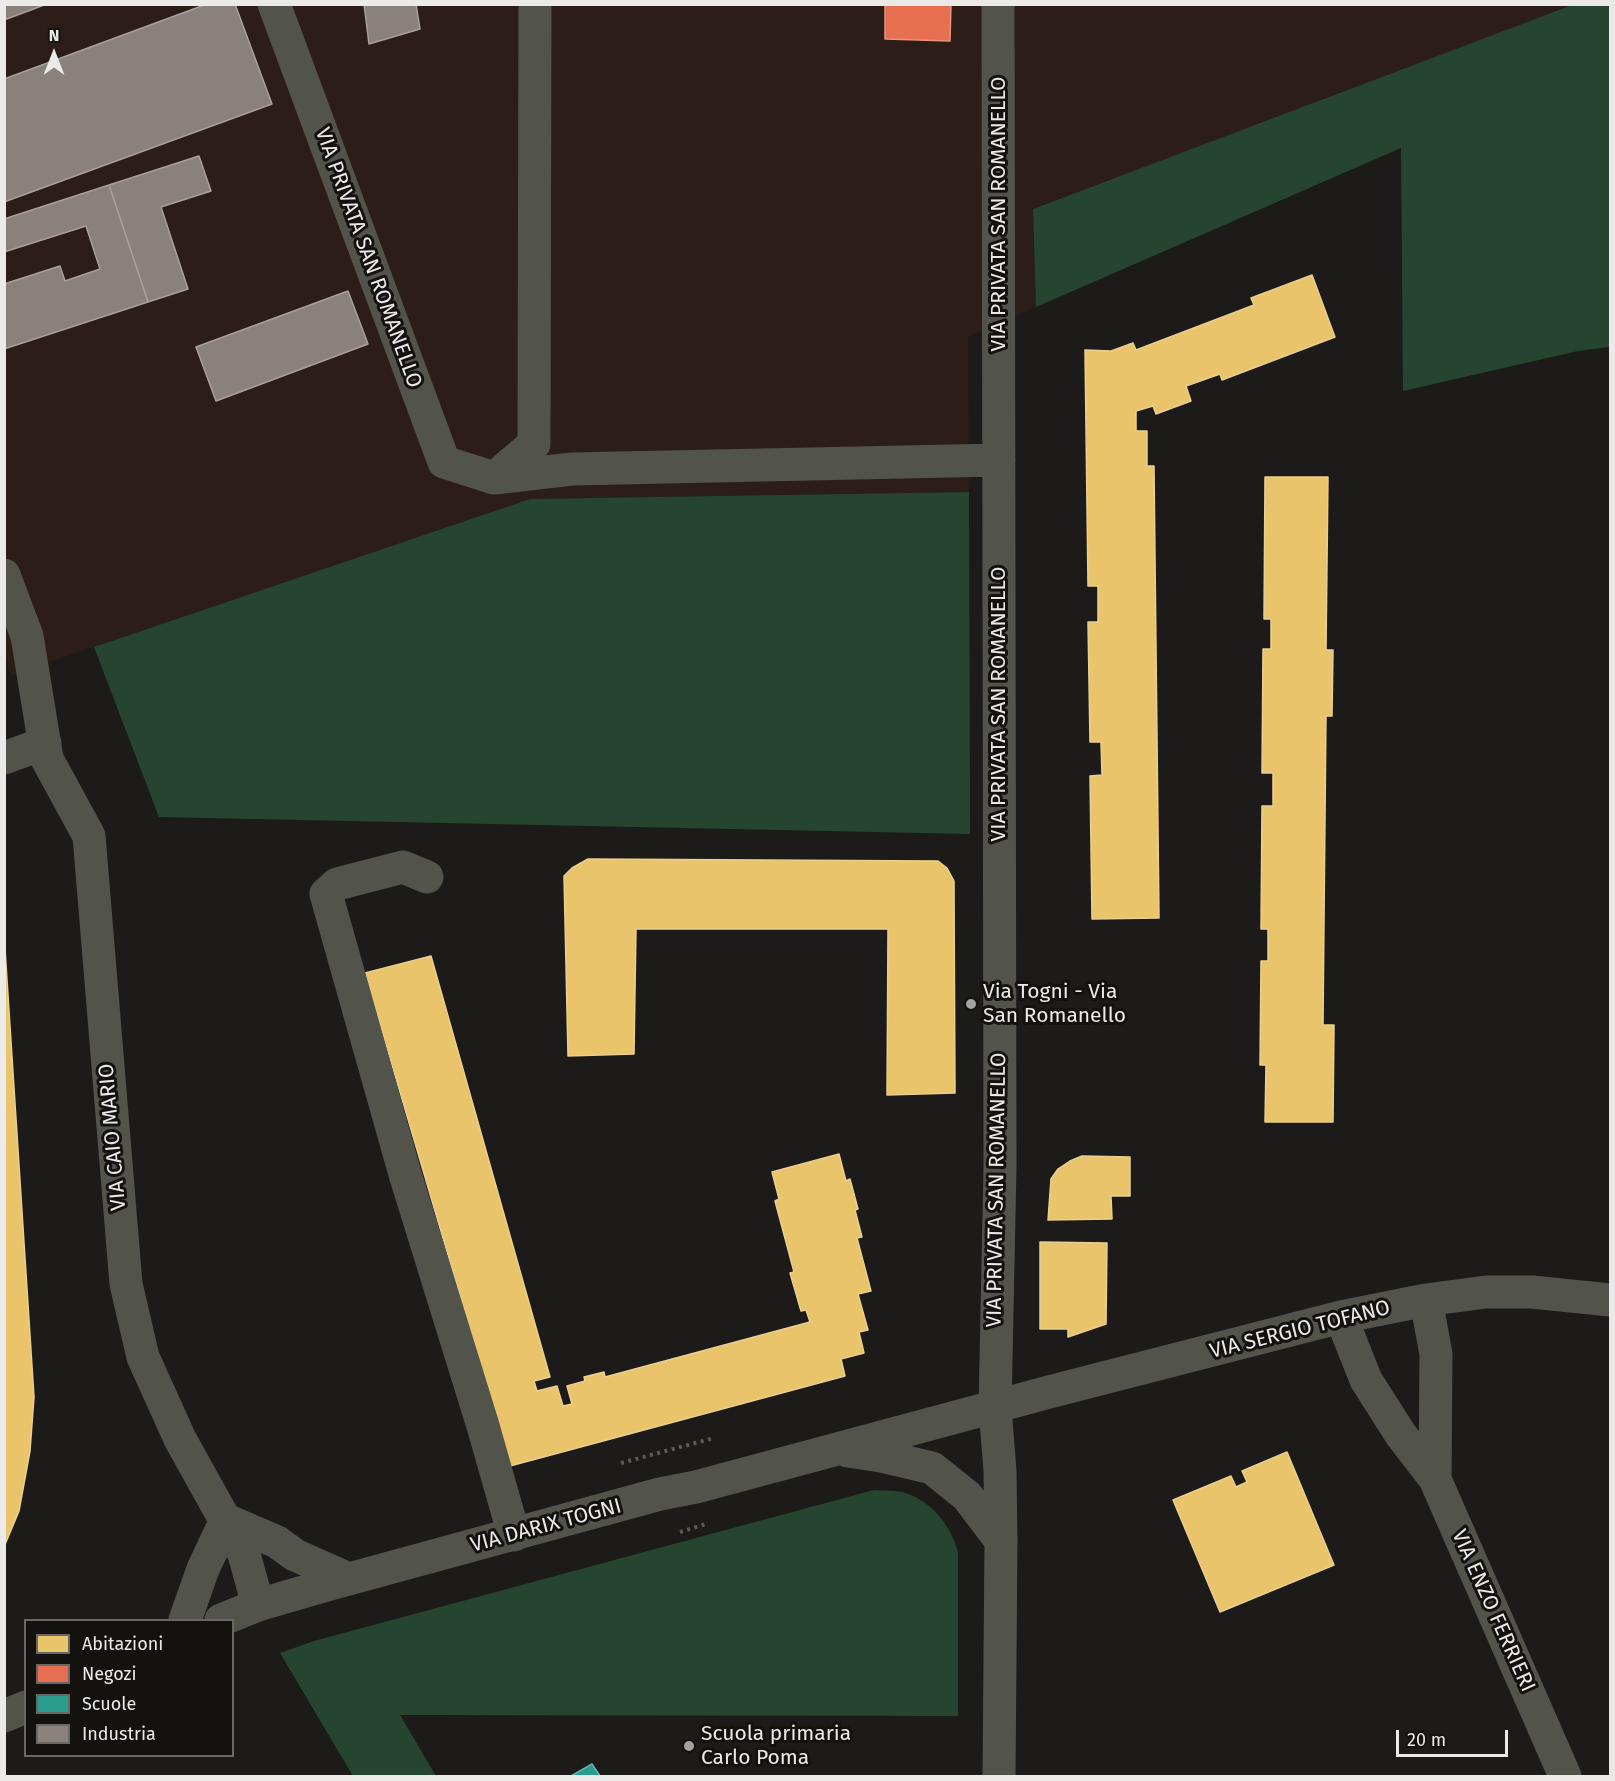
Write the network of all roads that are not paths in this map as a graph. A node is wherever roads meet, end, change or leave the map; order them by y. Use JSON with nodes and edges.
{"nodes":[{"id":1,"x":274,"y":4,"type":"edge"},
{"id":2,"x":535,"y":4,"type":"edge"},
{"id":3,"x":998,"y":4,"type":"edge"},
{"id":4,"x":999,"y":460,"type":"junction"},
{"id":5,"x":494,"y":478,"type":"junction"},
{"id":6,"x":4,"y":574,"type":"edge"},
{"id":7,"x":45,"y":743,"type":"junction"},
{"id":8,"x":4,"y":758,"type":"edge"},
{"id":9,"x":427,"y":878,"type":"dead end"},
{"id":10,"x":1426,"y":1300,"type":"junction"},
{"id":11,"x":1611,"y":1300,"type":"edge"},
{"id":12,"x":1341,"y":1317,"type":"junction"},
{"id":13,"x":995,"y":1408,"type":"junction"},
{"id":14,"x":835,"y":1449,"type":"junction"},
{"id":15,"x":1435,"y":1479,"type":"junction"},
{"id":16,"x":226,"y":1520,"type":"junction"},
{"id":17,"x":514,"y":1535,"type":"junction"},
{"id":18,"x":1001,"y":1541,"type":"junction"},
{"id":19,"x":349,"y":1579,"type":"junction"},
{"id":20,"x":258,"y":1605,"type":"junction"},
{"id":21,"x":185,"y":1619,"type":"edge"},
{"id":22,"x":223,"y":1619,"type":"edge"},
{"id":23,"x":24,"y":1708,"type":"edge"},
{"id":24,"x":4,"y":1716,"type":"edge"},
{"id":25,"x":999,"y":1776,"type":"edge"},
{"id":26,"x":1565,"y":1776,"type":"edge"}],
"edges":[{"from":1,"to":5,"type":"street","name":"VIA PRIVATA SAN ROMANELLO"},
{"from":2,"to":5,"type":"street"},
{"from":3,"to":4,"type":"street","name":"VIA PRIVATA SAN ROMANELLO"},
{"from":4,"to":5,"type":"street","name":"VIA PRIVATA SAN ROMANELLO"},
{"from":4,"to":13,"type":"street","name":"VIA PRIVATA SAN ROMANELLO"},
{"from":6,"to":7,"type":"street","name":"VIA CAIO MARIO"},
{"from":7,"to":8,"type":"street"},
{"from":7,"to":16,"type":"street","name":"VIA CAIO MARIO"},
{"from":9,"to":17,"type":"street"},
{"from":10,"to":11,"type":"street","name":"VIA SERGIO TOFANO"},
{"from":10,"to":12,"type":"street","name":"VIA SERGIO TOFANO"},
{"from":10,"to":15,"type":"street","name":"VIA ENZO FERRIERI"},
{"from":12,"to":13,"type":"street","name":"VIA SERGIO TOFANO"},
{"from":12,"to":15,"type":"street","name":"VIA ENZO FERRIERI"},
{"from":13,"to":14,"type":"street","name":"VIA DARIX TOGNI"},
{"from":13,"to":18,"type":"street","name":"VIA PRIVATA SAN ROMANELLO"},
{"from":14,"to":17,"type":"street","name":"VIA DARIX TOGNI"},
{"from":14,"to":18,"type":"street","name":"VIA DARIX TOGNI"},
{"from":15,"to":26,"type":"street","name":"VIA ENZO FERRIERI"},
{"from":16,"to":19,"type":"street"},
{"from":16,"to":20,"type":"street","name":"VIA CAIO MARIO"},
{"from":16,"to":21,"type":"street"},
{"from":17,"to":19,"type":"street","name":"VIA DARIX TOGNI"},
{"from":18,"to":25,"type":"street","name":"VIA PRIVATA SAN ROMANELLO"},
{"from":19,"to":20,"type":"street","name":"VIA DARIX TOGNI"},
{"from":20,"to":22,"type":"street","name":"VIA DARIX TOGNI"},
{"from":23,"to":24,"type":"street"}]}
